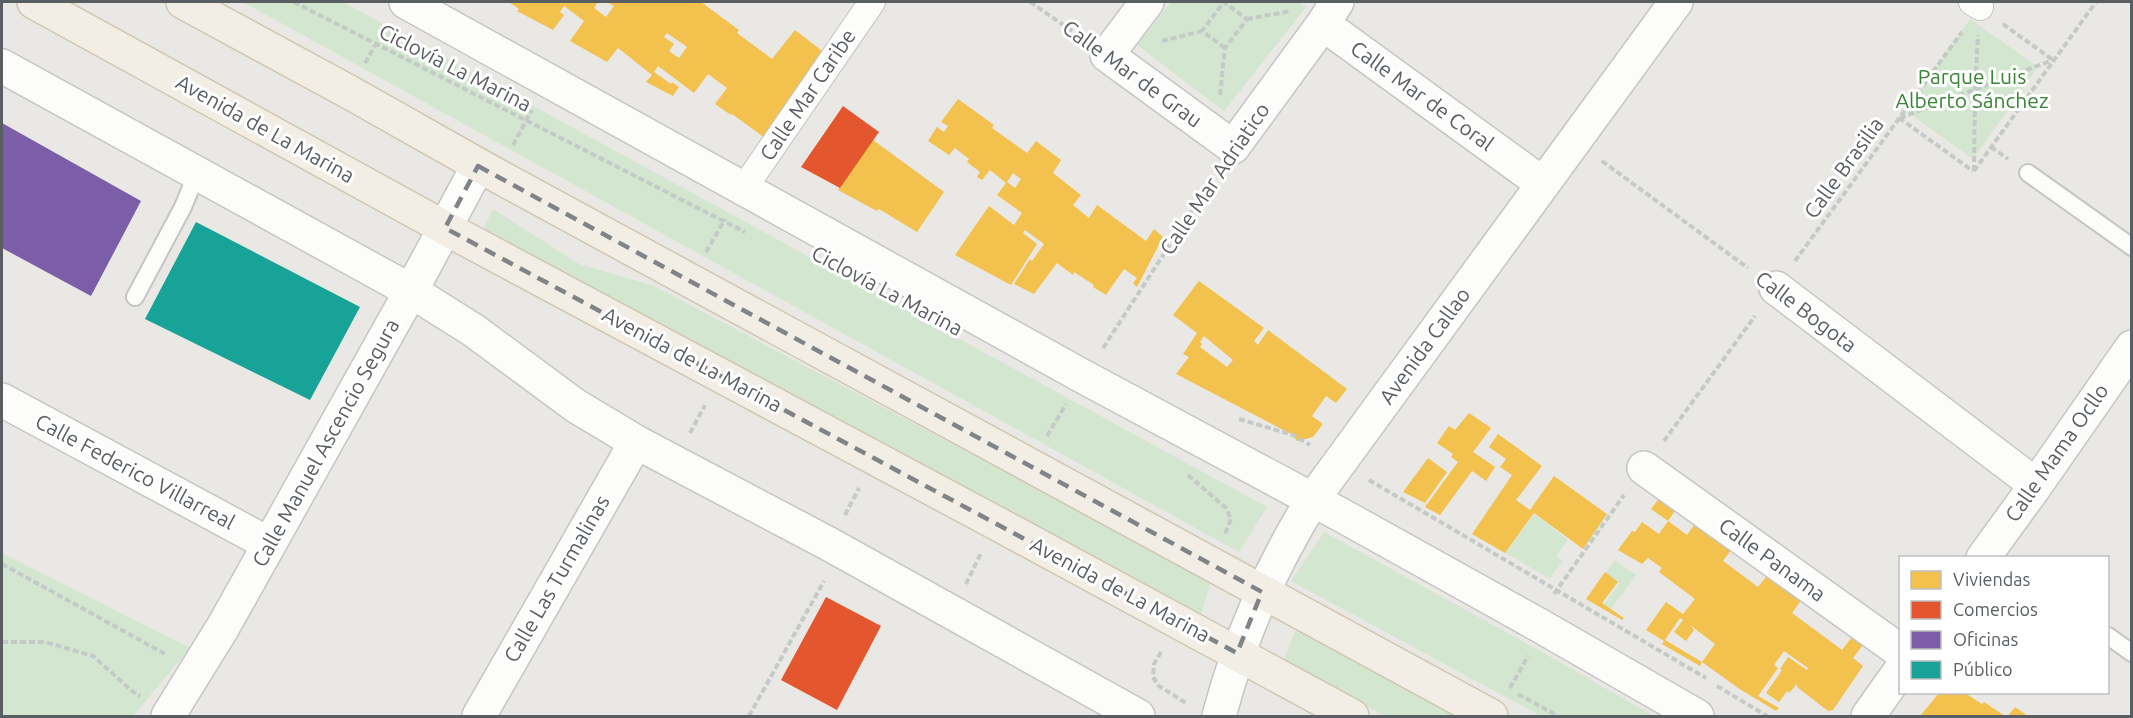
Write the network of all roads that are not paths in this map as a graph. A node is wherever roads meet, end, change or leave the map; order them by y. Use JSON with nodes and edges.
{"nodes":[{"id":1,"x":34,"y":2,"type":"edge"},
{"id":2,"x":183,"y":2,"type":"edge"},
{"id":3,"x":872,"y":2,"type":"edge"},
{"id":4,"x":1147,"y":2,"type":"edge"},
{"id":5,"x":1676,"y":2,"type":"edge"},
{"id":6,"x":398,"y":10,"type":"edge"},
{"id":7,"x":1330,"y":13,"type":"edge"},
{"id":8,"x":2,"y":66,"type":"edge"},
{"id":9,"x":1225,"y":141,"type":"joint"},
{"id":10,"x":487,"y":171,"type":"junction"},
{"id":11,"x":197,"y":173,"type":"junction"},
{"id":12,"x":2028,"y":173,"type":"dead end"},
{"id":13,"x":1544,"y":184,"type":"junction"},
{"id":14,"x":744,"y":188,"type":"junction"},
{"id":15,"x":445,"y":228,"type":"junction"},
{"id":16,"x":2132,"y":248,"type":"edge"},
{"id":17,"x":1776,"y":288,"type":"road end"},
{"id":18,"x":411,"y":291,"type":"junction"},
{"id":19,"x":135,"y":297,"type":"dead end"},
{"id":20,"x":2127,"y":365,"type":"edge"},
{"id":21,"x":2,"y":400,"type":"edge"},
{"id":22,"x":636,"y":442,"type":"junction"},
{"id":23,"x":1644,"y":468,"type":"dead end"},
{"id":24,"x":2036,"y":485,"type":"junction"},
{"id":25,"x":1313,"y":499,"type":"junction"},
{"id":26,"x":269,"y":544,"type":"junction"},
{"id":27,"x":1988,"y":556,"type":"edge"},
{"id":28,"x":1262,"y":592,"type":"junction"},
{"id":29,"x":2109,"y":637,"type":"edge"},
{"id":30,"x":1899,"y":650,"type":"edge"},
{"id":31,"x":1237,"y":653,"type":"junction"},
{"id":32,"x":2132,"y":653,"type":"edge"},
{"id":33,"x":1899,"y":672,"type":"edge"},
{"id":34,"x":1204,"y":711,"type":"edge"},
{"id":35,"x":170,"y":714,"type":"edge"},
{"id":36,"x":478,"y":717,"type":"edge"},
{"id":37,"x":1138,"y":717,"type":"edge"},
{"id":38,"x":1352,"y":717,"type":"edge"},
{"id":39,"x":1491,"y":717,"type":"edge"},
{"id":40,"x":1697,"y":717,"type":"edge"},
{"id":41,"x":1868,"y":717,"type":"edge"}],
"edges":[{"from":1,"to":15,"type":"main road","name":"Avenida de La Marina"},
{"from":2,"to":10,"type":"main road"},
{"from":3,"to":14,"type":"street","name":"Calle Mar Caribe"},
{"from":4,"to":9,"type":"street","name":"Calle Mar de Grau"},
{"from":5,"to":13,"type":"street","name":"Avenida Callao"},
{"from":6,"to":14,"type":"street"},
{"from":7,"to":9,"type":"street","name":"Calle Mar Adriatico"},
{"from":7,"to":13,"type":"street","name":"Calle Mar de Coral"},
{"from":8,"to":11,"type":"street"},
{"from":10,"to":15,"type":"street","name":"Calle Manuel Ascencio Segura"},
{"from":10,"to":28,"type":"main road"},
{"from":11,"to":18,"type":"street"},
{"from":11,"to":19,"type":"lane"},
{"from":12,"to":16,"type":"lane"},
{"from":13,"to":25,"type":"street","name":"Avenida Callao"},
{"from":14,"to":25,"type":"street"},
{"from":15,"to":18,"type":"street","name":"Calle Manuel Ascencio Segura"},
{"from":15,"to":31,"type":"main road","name":"Avenida de La Marina"},
{"from":17,"to":24,"type":"street","name":"Calle Bogota"},
{"from":18,"to":22,"type":"street"},
{"from":18,"to":26,"type":"street","name":"Calle Manuel Ascencio Segura"},
{"from":20,"to":24,"type":"street","name":"Calle Mama Ocllo"},
{"from":21,"to":26,"type":"street","name":"Calle Federico Villarreal"},
{"from":22,"to":36,"type":"street","name":"Calle Las Turmalinas"},
{"from":22,"to":37,"type":"street"},
{"from":23,"to":30,"type":"street","name":"Calle Panama"},
{"from":24,"to":27,"type":"street","name":"Calle Mama Ocllo"},
{"from":25,"to":28,"type":"street","name":"Avenida Callao"},
{"from":25,"to":40,"type":"street"},
{"from":26,"to":35,"type":"street","name":"Calle Manuel Ascencio Segura"},
{"from":28,"to":31,"type":"street","name":"Avenida Callao"},
{"from":28,"to":39,"type":"main road"},
{"from":29,"to":32,"type":"lane"},
{"from":31,"to":34,"type":"street","name":"Avenida Callao"},
{"from":31,"to":38,"type":"main road","name":"Avenida de La Marina"},
{"from":33,"to":41,"type":"street"}]}
